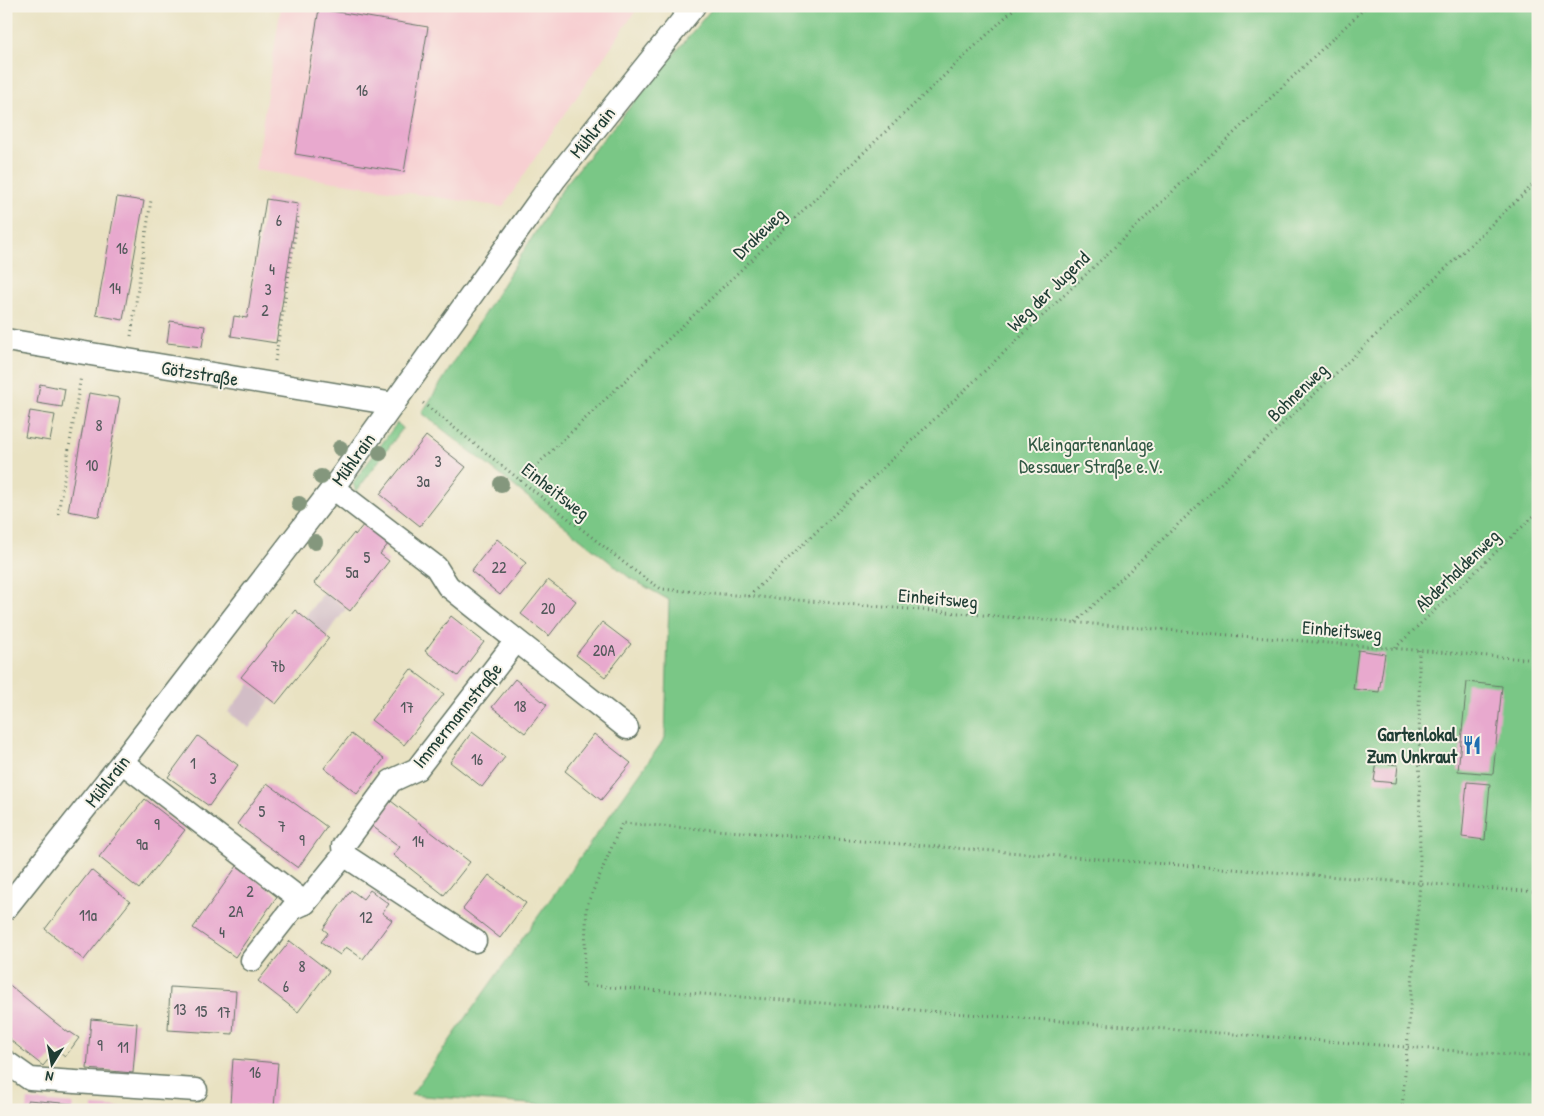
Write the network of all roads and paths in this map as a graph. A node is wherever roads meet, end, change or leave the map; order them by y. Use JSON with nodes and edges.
{"nodes":[{"id":1,"x":694,"y":6,"type":"edge"},
{"id":2,"x":1017,"y":6,"type":"edge"},
{"id":3,"x":1367,"y":6,"type":"edge"},
{"id":4,"x":1538,"y":180,"type":"edge"},
{"id":5,"x":151,"y":200,"type":"dead end"},
{"id":6,"x":298,"y":217,"type":"dead end"},
{"id":7,"x":6,"y":340,"type":"edge"},
{"id":8,"x":85,"y":354,"type":"junction"},
{"id":9,"x":128,"y":361,"type":"junction"},
{"id":10,"x":271,"y":384,"type":"junction"},
{"id":11,"x":399,"y":396,"type":"junction"},
{"id":12,"x":520,"y":481,"type":"junction"},
{"id":13,"x":333,"y":488,"type":"junction"},
{"id":14,"x":1538,"y":512,"type":"edge"},
{"id":15,"x":58,"y":514,"type":"dead end"},
{"id":16,"x":749,"y":596,"type":"junction"},
{"id":17,"x":1076,"y":622,"type":"junction"},
{"id":18,"x":516,"y":641,"type":"junction"},
{"id":19,"x":1395,"y":648,"type":"junction"},
{"id":20,"x":1419,"y":650,"type":"junction"},
{"id":21,"x":1538,"y":660,"type":"edge"},
{"id":22,"x":627,"y":728,"type":"dead end"},
{"id":23,"x":122,"y":762,"type":"junction"},
{"id":24,"x":344,"y":855,"type":"junction"},
{"id":25,"x":1420,"y":884,"type":"junction"},
{"id":26,"x":1538,"y":892,"type":"edge"},
{"id":27,"x":305,"y":903,"type":"junction"},
{"id":28,"x":6,"y":908,"type":"edge"},
{"id":29,"x":475,"y":941,"type":"dead end"},
{"id":30,"x":252,"y":960,"type":"dead end"},
{"id":31,"x":1407,"y":1048,"type":"junction"},
{"id":32,"x":1538,"y":1057,"type":"edge"},
{"id":33,"x":6,"y":1062,"type":"edge"},
{"id":34,"x":196,"y":1090,"type":"dead end"},
{"id":35,"x":1402,"y":1110,"type":"edge"}],
"edges":[{"from":1,"to":11,"type":"street","name":"Mühlrain"},
{"from":2,"to":12,"type":"path","name":"Drakeweg"},
{"from":3,"to":16,"type":"path","name":"Weg der Jugend"},
{"from":4,"to":17,"type":"path","name":"Bohnenweg"},
{"from":5,"to":9,"type":"path"},
{"from":6,"to":10,"type":"path"},
{"from":7,"to":8,"type":"street","name":"Götzstraße"},
{"from":8,"to":9,"type":"street","name":"Götzstraße"},
{"from":8,"to":15,"type":"path"},
{"from":9,"to":10,"type":"street","name":"Götzstraße"},
{"from":10,"to":11,"type":"street","name":"Götzstraße"},
{"from":11,"to":12,"type":"path","name":"Einheitsweg"},
{"from":11,"to":13,"type":"street","name":"Mühlrain"},
{"from":12,"to":16,"type":"path","name":"Einheitsweg"},
{"from":13,"to":18,"type":"street"},
{"from":13,"to":23,"type":"street","name":"Mühlrain"},
{"from":14,"to":19,"type":"path","name":"Abderhaldenweg"},
{"from":16,"to":17,"type":"path","name":"Einheitsweg"},
{"from":17,"to":19,"type":"path","name":"Einheitsweg"},
{"from":18,"to":22,"type":"street"},
{"from":18,"to":24,"type":"street","name":"Immermannstraße"},
{"from":19,"to":20,"type":"path","name":"Einheitsweg"},
{"from":20,"to":21,"type":"path","name":"Einheitsweg"},
{"from":20,"to":25,"type":"path"},
{"from":23,"to":27,"type":"street"},
{"from":23,"to":28,"type":"street","name":"Mühlrain"},
{"from":24,"to":27,"type":"street","name":"Immermannstraße"},
{"from":24,"to":29,"type":"street"},
{"from":25,"to":26,"type":"path"},
{"from":25,"to":31,"type":"path"},
{"from":25,"to":31,"type":"path"},
{"from":27,"to":30,"type":"street","name":"Immermannstraße"},
{"from":31,"to":32,"type":"path"},
{"from":31,"to":35,"type":"path"},
{"from":33,"to":34,"type":"street"}]}
